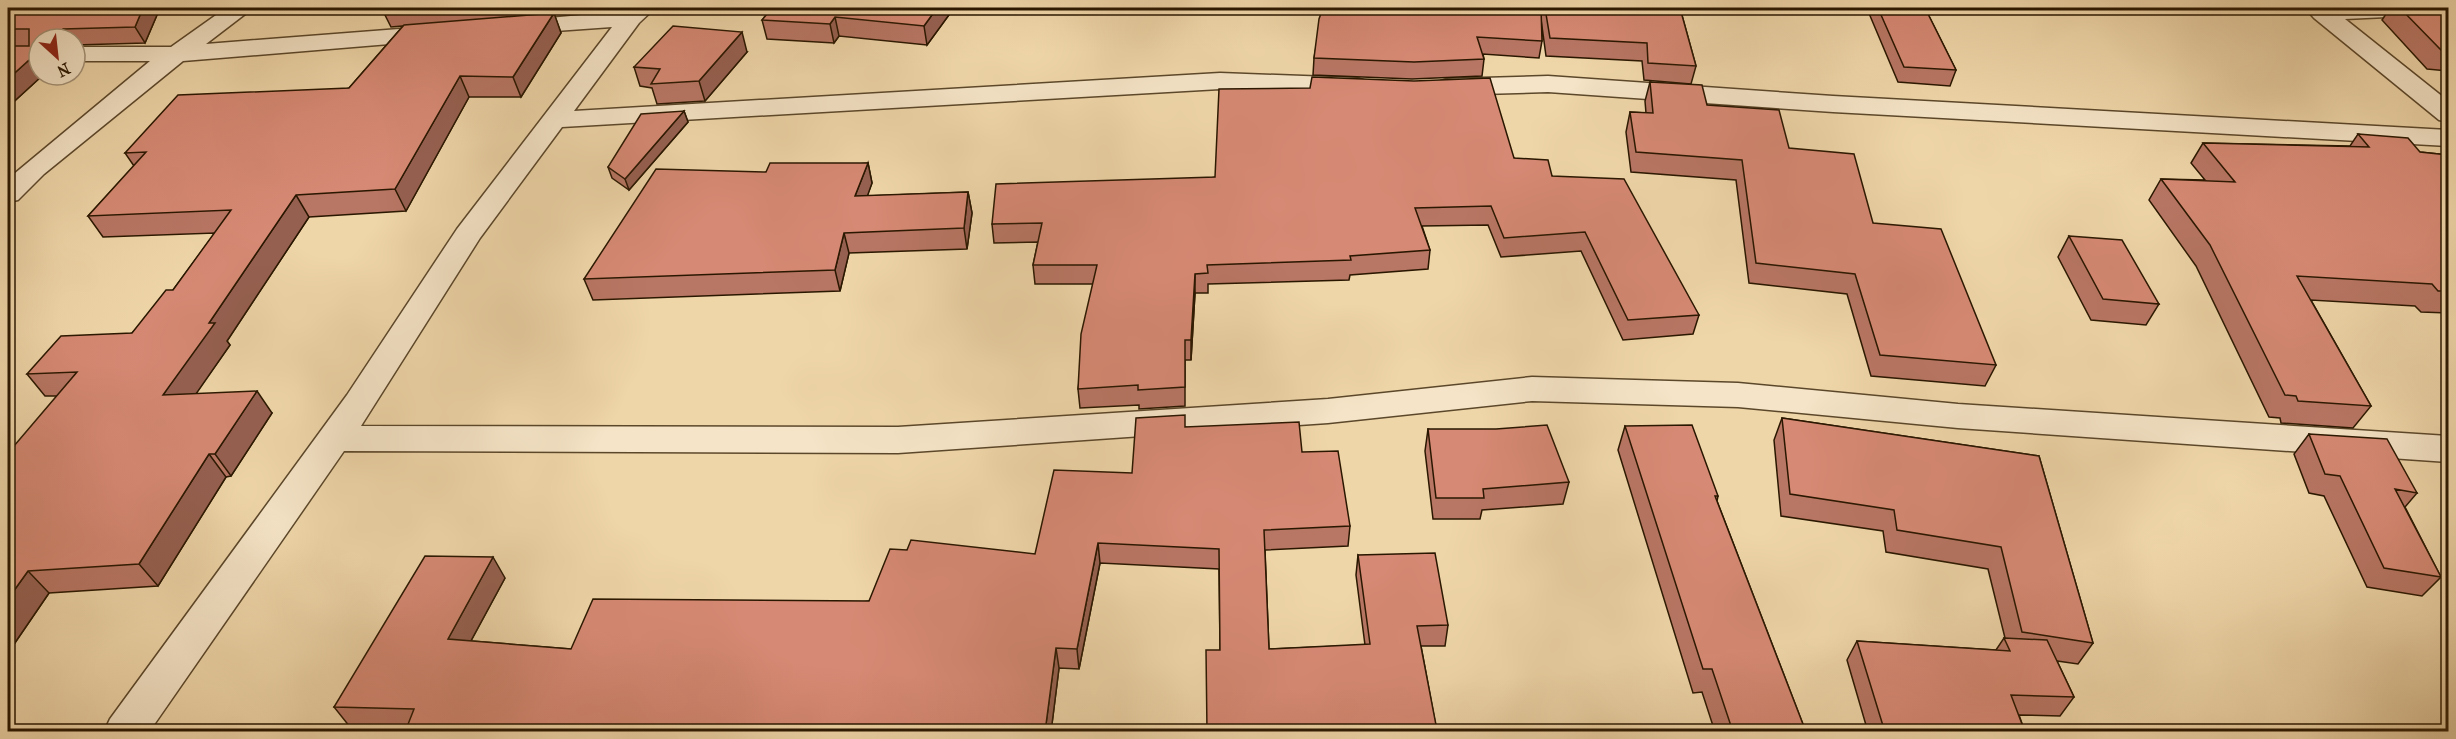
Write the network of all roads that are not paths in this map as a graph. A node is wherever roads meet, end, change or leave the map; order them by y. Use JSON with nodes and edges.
{"nodes":[{"id":1,"x":240,"y":8,"type":"edge"},
{"id":2,"x":2319,"y":10,"type":"edge"},
{"id":3,"x":637,"y":13,"type":"edge"},
{"id":4,"x":2448,"y":14,"type":"edge"},
{"id":5,"x":490,"y":29,"type":"edge"},
{"id":6,"x":455,"y":32,"type":"edge"},
{"id":7,"x":87,"y":54,"type":"edge"},
{"id":8,"x":174,"y":54,"type":"junction"},
{"id":9,"x":1378,"y":87,"type":"edge"},
{"id":10,"x":1424,"y":88,"type":"edge"},
{"id":11,"x":2448,"y":114,"type":"edge"},
{"id":12,"x":553,"y":120,"type":"junction"},
{"id":13,"x":2448,"y":138,"type":"edge"},
{"id":14,"x":8,"y":194,"type":"edge"},
{"id":15,"x":335,"y":438,"type":"junction"},
{"id":16,"x":2448,"y":449,"type":"edge"},
{"id":17,"x":125,"y":732,"type":"edge"}],
"edges":[{"from":1,"to":8,"type":"street"},
{"from":2,"to":4,"type":"street"},
{"from":2,"to":11,"type":"street"},
{"from":3,"to":5,"type":"street"},
{"from":3,"to":12,"type":"street"},
{"from":6,"to":8,"type":"street"},
{"from":7,"to":8,"type":"street"},
{"from":8,"to":14,"type":"street"},
{"from":9,"to":12,"type":"street"},
{"from":10,"to":13,"type":"street"},
{"from":12,"to":15,"type":"street"},
{"from":15,"to":16,"type":"street"},
{"from":15,"to":17,"type":"street"}]}
